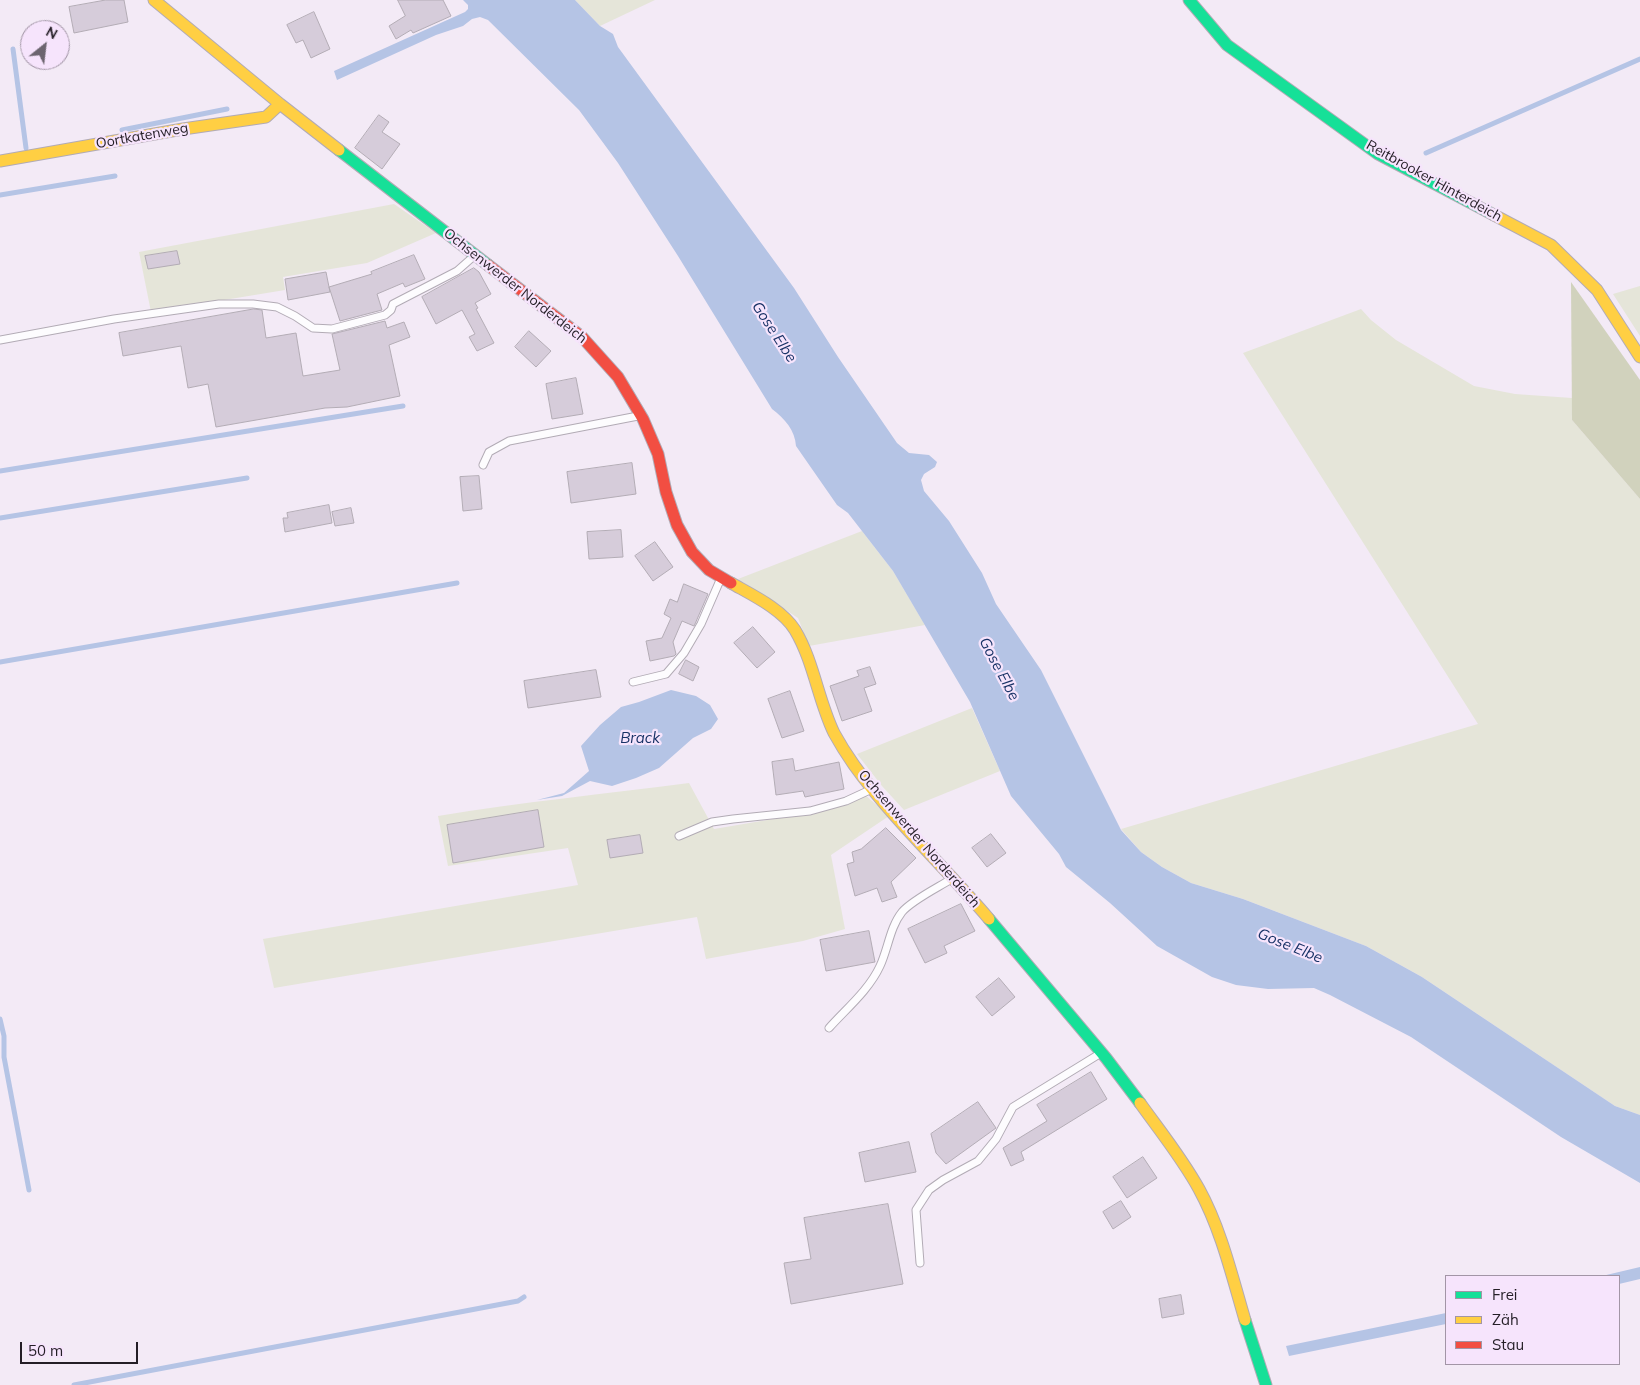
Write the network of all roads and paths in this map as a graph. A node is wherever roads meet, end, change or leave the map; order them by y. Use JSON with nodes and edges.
{"nodes":[{"id":1,"x":154,"y":0,"type":"edge"},
{"id":2,"x":1188,"y":0,"type":"edge"},
{"id":3,"x":280,"y":104,"type":"junction"},
{"id":4,"x":0,"y":161,"type":"edge"},
{"id":5,"x":477,"y":255,"type":"junction"},
{"id":6,"x":0,"y":340,"type":"edge"},
{"id":7,"x":1640,"y":357,"type":"edge"},
{"id":8,"x":641,"y":415,"type":"junction"},
{"id":9,"x":483,"y":465,"type":"dead end"},
{"id":10,"x":722,"y":578,"type":"junction"},
{"id":11,"x":633,"y":682,"type":"dead end"},
{"id":12,"x":872,"y":788,"type":"junction"},
{"id":13,"x":679,"y":836,"type":"dead end"},
{"id":14,"x":954,"y":877,"type":"junction"},
{"id":15,"x":829,"y":1028,"type":"dead end"},
{"id":16,"x":1102,"y":1053,"type":"junction"},
{"id":17,"x":920,"y":1263,"type":"dead end"},
{"id":18,"x":1266,"y":1385,"type":"edge"}],
"edges":[{"from":1,"to":3,"type":"street","name":"Ochsenwerder Norderdeich"},
{"from":2,"to":7,"type":"street","name":"Reitbrooker Hinterdeich"},
{"from":3,"to":4,"type":"street","name":"Oortkatenweg"},
{"from":3,"to":5,"type":"street","name":"Ochsenwerder Norderdeich"},
{"from":5,"to":6,"type":"lane"},
{"from":5,"to":8,"type":"street","name":"Ochsenwerder Norderdeich"},
{"from":8,"to":9,"type":"lane"},
{"from":8,"to":10,"type":"street","name":"Ochsenwerder Norderdeich"},
{"from":10,"to":11,"type":"lane"},
{"from":10,"to":12,"type":"street","name":"Ochsenwerder Norderdeich"},
{"from":12,"to":13,"type":"lane"},
{"from":12,"to":14,"type":"street","name":"Ochsenwerder Norderdeich"},
{"from":14,"to":15,"type":"lane"},
{"from":14,"to":16,"type":"street","name":"Ochsenwerder Norderdeich"},
{"from":16,"to":17,"type":"lane"},
{"from":16,"to":18,"type":"street","name":"Ochsenwerder Norderdeich"}]}
